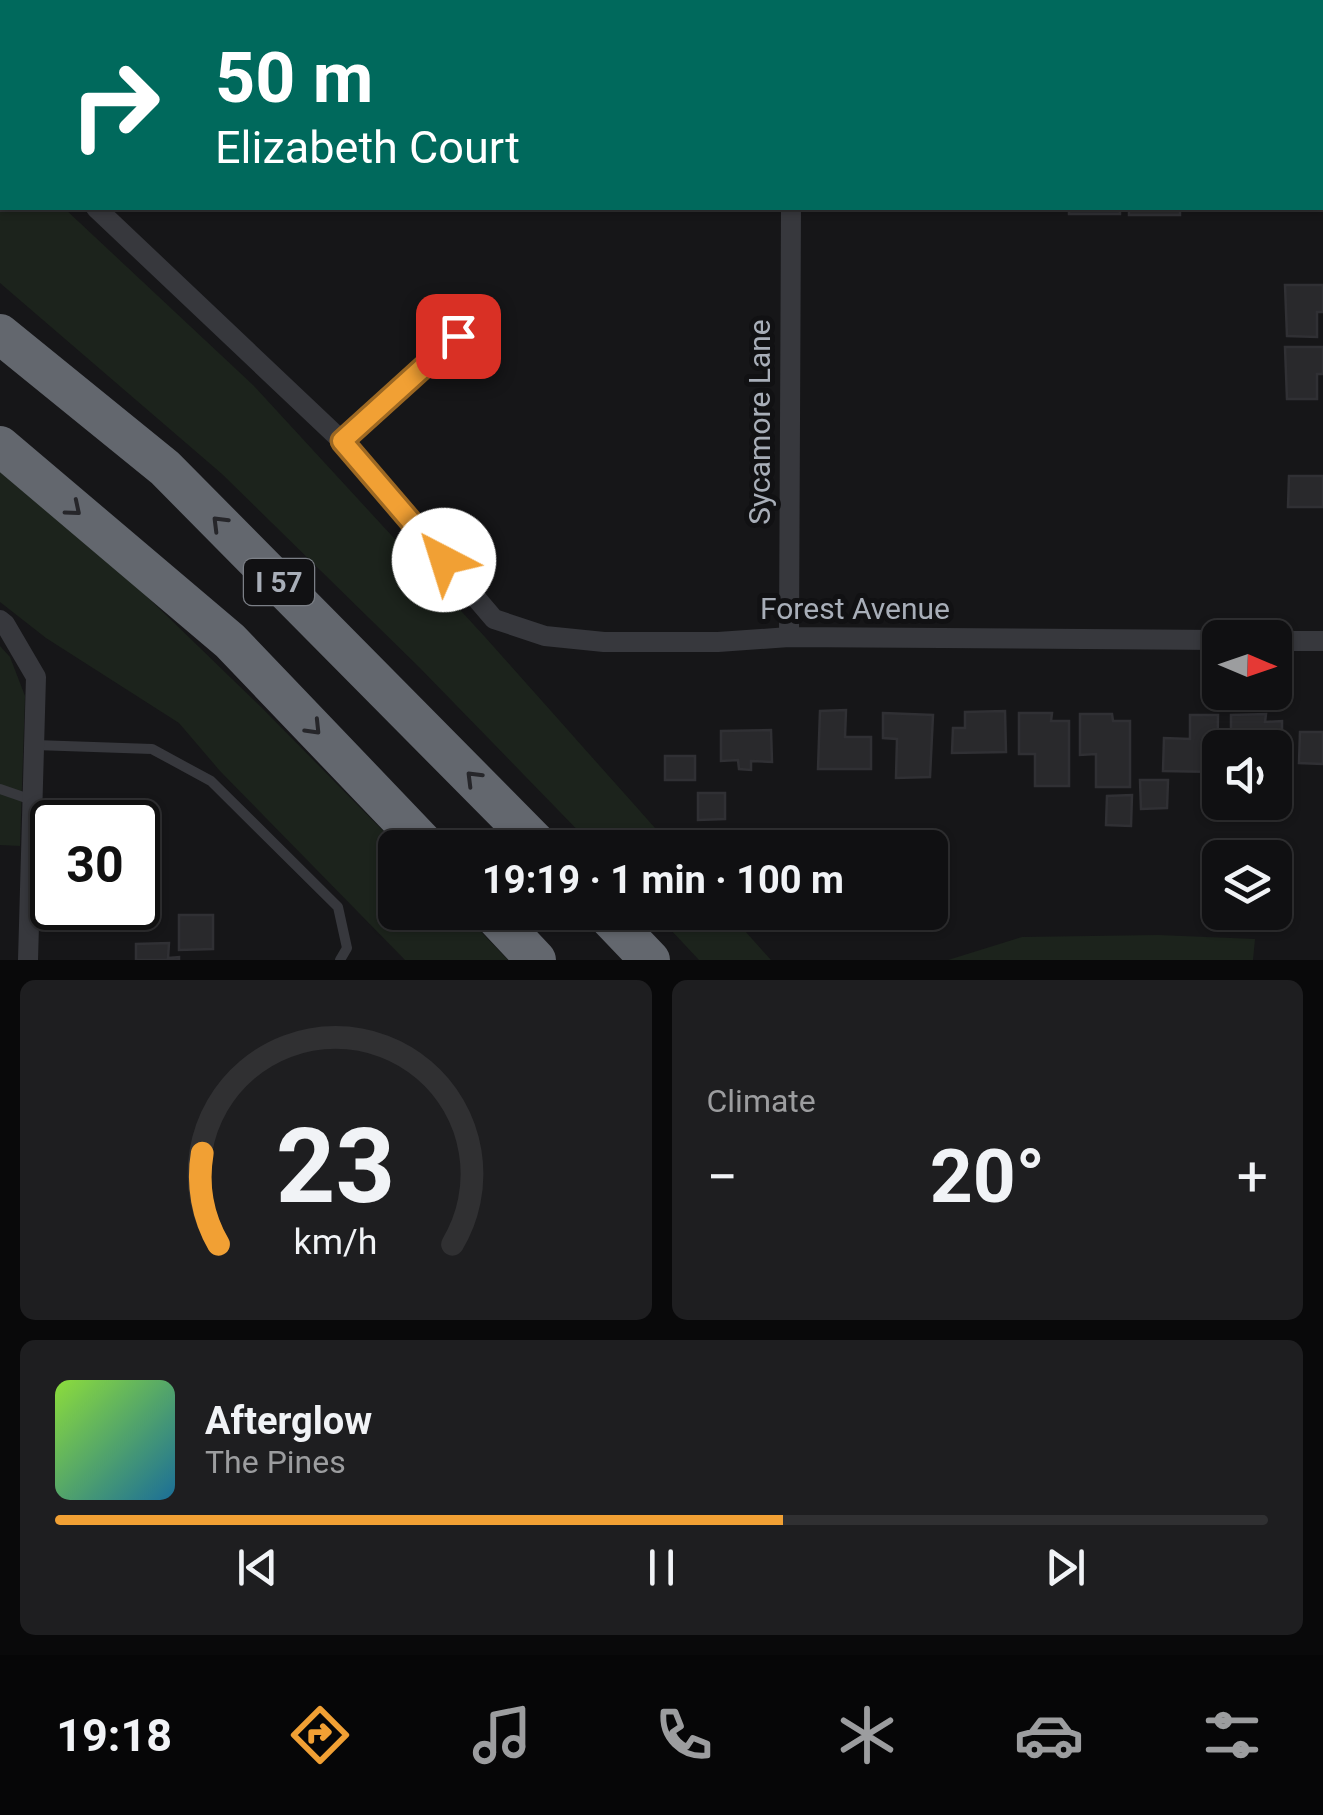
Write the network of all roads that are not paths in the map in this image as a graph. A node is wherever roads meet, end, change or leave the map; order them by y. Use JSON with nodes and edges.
{"nodes":[{"id":1,"x":98,"y":210,"type":"edge"},
{"id":2,"x":791,"y":210,"type":"edge"},
{"id":3,"x":0,"y":334,"type":"edge"},
{"id":4,"x":458,"y":336,"type":"dead end"},
{"id":5,"x":342,"y":441,"type":"junction"},
{"id":6,"x":0,"y":446,"type":"edge"},
{"id":7,"x":0,"y":620,"type":"edge"},
{"id":8,"x":789,"y":637,"type":"junction"},
{"id":9,"x":1202,"y":640,"type":"edge"},
{"id":10,"x":1292,"y":641,"type":"edge"},
{"id":11,"x":1323,"y":641,"type":"edge"},
{"id":12,"x":35,"y":745,"type":"junction"},
{"id":13,"x":0,"y":789,"type":"edge"},
{"id":14,"x":33,"y":800,"type":"joint"},
{"id":15,"x":411,"y":830,"type":"edge"},
{"id":16,"x":524,"y":830,"type":"edge"},
{"id":17,"x":30,"y":896,"type":"edge"},
{"id":18,"x":508,"y":930,"type":"edge"},
{"id":19,"x":621,"y":930,"type":"edge"},
{"id":20,"x":28,"y":960,"type":"edge"},
{"id":21,"x":340,"y":960,"type":"edge"},
{"id":22,"x":536,"y":960,"type":"edge"},
{"id":23,"x":650,"y":960,"type":"edge"}],
"edges":[{"from":1,"to":5,"type":"street"},
{"from":2,"to":8,"type":"street","name":"Sycamore Lane"},
{"from":16,"to":3,"type":"highway","number":"I 57","one_way":true},
{"from":4,"to":5,"type":"street"},
{"from":5,"to":8,"type":"street","name":"Forest Avenue"},
{"from":6,"to":15,"type":"highway","number":"I 57","one_way":true},
{"from":7,"to":12,"type":"street"},
{"from":8,"to":9,"type":"street","name":"Forest Avenue"},
{"from":10,"to":11,"type":"street"},
{"from":12,"to":14,"type":"street"},
{"from":12,"to":21,"type":"lane"},
{"from":13,"to":14,"type":"lane"},
{"from":17,"to":20,"type":"street"},
{"from":18,"to":22,"type":"highway"},
{"from":19,"to":23,"type":"highway"}]}
